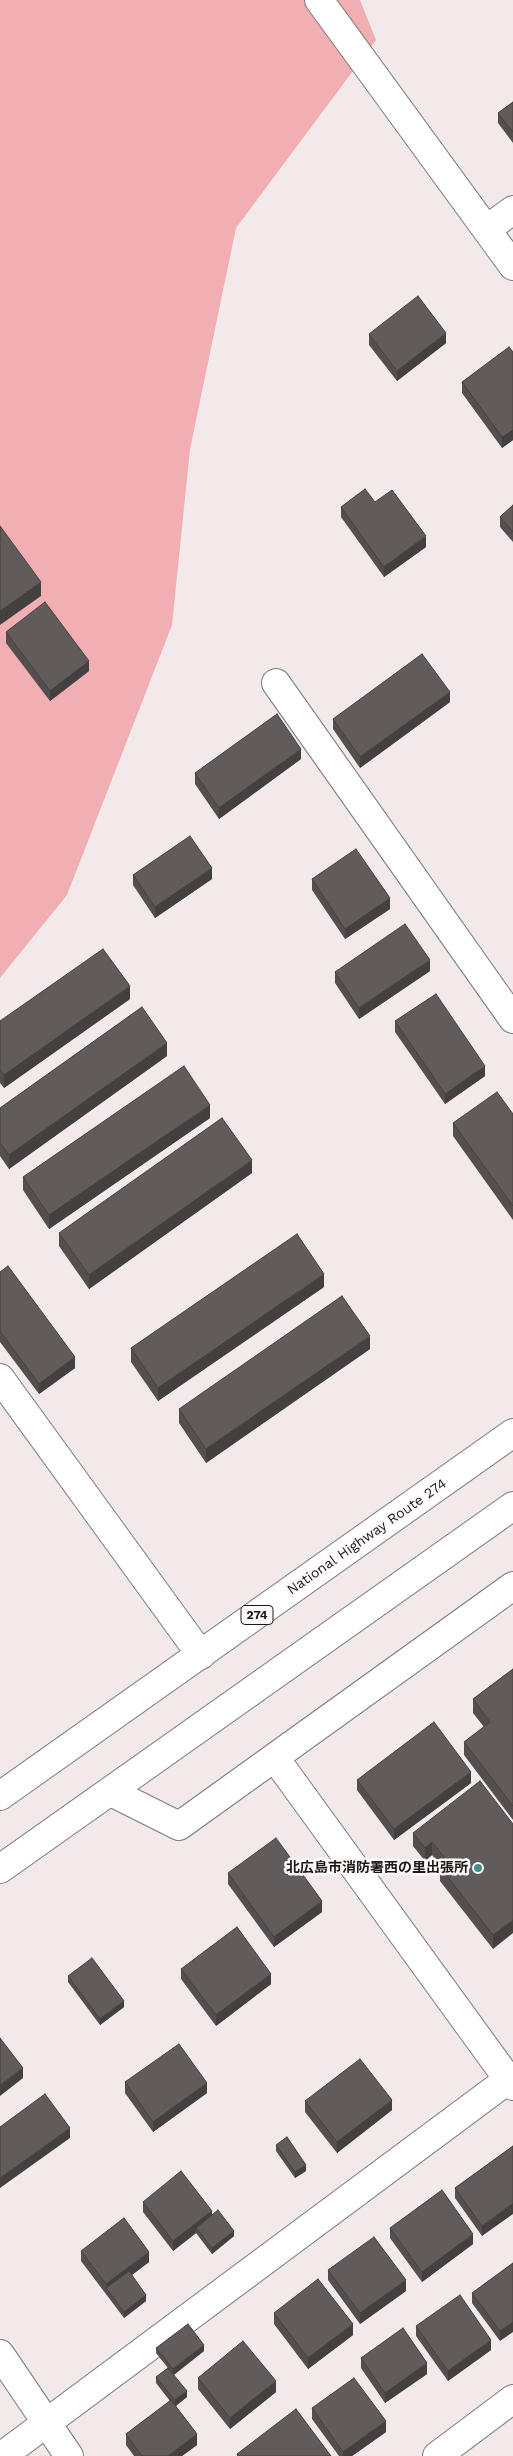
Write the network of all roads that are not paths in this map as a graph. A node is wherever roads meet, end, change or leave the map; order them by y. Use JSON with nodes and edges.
{"nodes":[{"id":1,"x":319,"y":0,"type":"edge"},
{"id":2,"x":513,"y":210,"type":"edge"},
{"id":3,"x":486,"y":229,"type":"junction"},
{"id":4,"x":513,"y":266,"type":"edge"},
{"id":5,"x":276,"y":683,"type":"dead end"},
{"id":6,"x":513,"y":1019,"type":"edge"},
{"id":7,"x":0,"y":1378,"type":"edge"},
{"id":8,"x":513,"y":1433,"type":"edge"},
{"id":9,"x":513,"y":1506,"type":"edge"},
{"id":10,"x":513,"y":1586,"type":"edge"},
{"id":11,"x":201,"y":1654,"type":"junction"},
{"id":12,"x":275,"y":1758,"type":"junction"},
{"id":13,"x":111,"y":1792,"type":"junction"},
{"id":14,"x":0,"y":1796,"type":"edge"},
{"id":15,"x":0,"y":1869,"type":"edge"},
{"id":16,"x":511,"y":2080,"type":"edge"},
{"id":17,"x":0,"y":2354,"type":"edge"},
{"id":18,"x":513,"y":2399,"type":"edge"},
{"id":19,"x":47,"y":2423,"type":"junction"},
{"id":20,"x":2,"y":2456,"type":"edge"},
{"id":21,"x":69,"y":2456,"type":"edge"},
{"id":22,"x":437,"y":2456,"type":"edge"}],
"edges":[{"from":1,"to":3,"type":"main road"},
{"from":2,"to":3,"type":"main road"},
{"from":3,"to":4,"type":"main road"},
{"from":5,"to":6,"type":"main road"},
{"from":7,"to":11,"type":"main road"},
{"from":8,"to":11,"type":"main road","name":"National Highway Route 274","number":"274"},
{"from":9,"to":13,"type":"main road"},
{"from":10,"to":12,"type":"main road"},
{"from":11,"to":14,"type":"main road","name":"National Highway Route 274","number":"274"},
{"from":12,"to":13,"type":"main road"},
{"from":12,"to":16,"type":"main road"},
{"from":13,"to":15,"type":"main road"},
{"from":16,"to":19,"type":"main road"},
{"from":17,"to":19,"type":"main road"},
{"from":18,"to":22,"type":"main road"},
{"from":19,"to":20,"type":"main road"},
{"from":19,"to":21,"type":"main road"}]}
